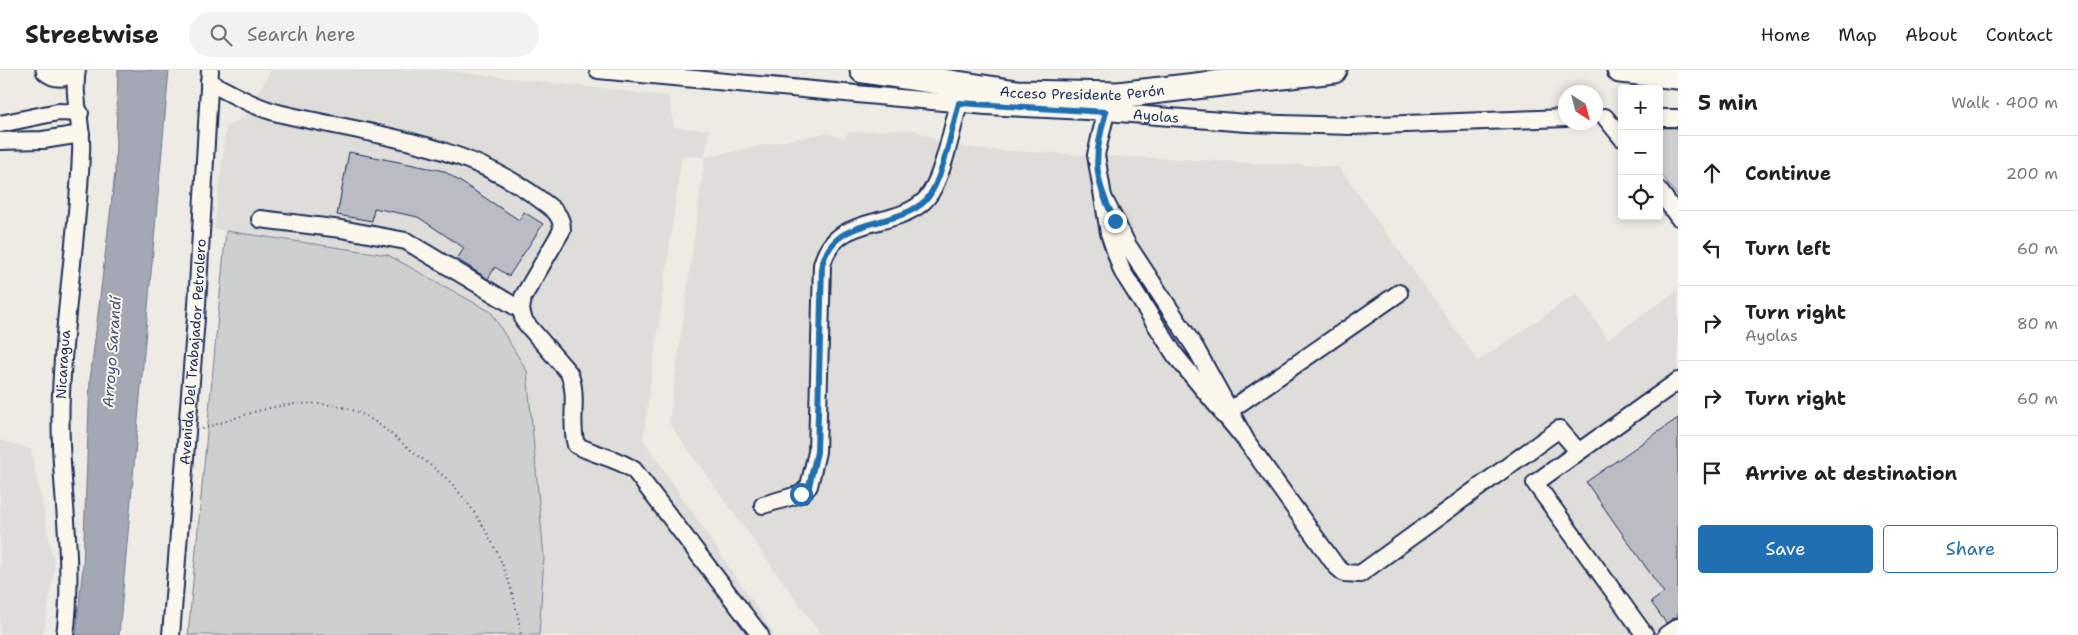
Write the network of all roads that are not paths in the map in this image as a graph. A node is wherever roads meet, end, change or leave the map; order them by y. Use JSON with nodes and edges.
{"nodes":[{"id":1,"x":598,"y":70,"type":"edge"},
{"id":2,"x":863,"y":70,"type":"edge"},
{"id":3,"x":1334,"y":70,"type":"edge"},
{"id":4,"x":1620,"y":70,"type":"edge"},
{"id":5,"x":64,"y":71,"type":"edge"},
{"id":6,"x":209,"y":76,"type":"edge"},
{"id":7,"x":1678,"y":76,"type":"edge"},
{"id":8,"x":959,"y":103,"type":"junction"},
{"id":9,"x":1112,"y":104,"type":"junction"},
{"id":10,"x":80,"y":113,"type":"junction"},
{"id":11,"x":1603,"y":117,"type":"edge"},
{"id":12,"x":1558,"y":118,"type":"edge"},
{"id":13,"x":1618,"y":118,"type":"edge"},
{"id":14,"x":1663,"y":118,"type":"edge"},
{"id":15,"x":1678,"y":118,"type":"edge"},
{"id":16,"x":1603,"y":120,"type":"edge"},
{"id":17,"x":0,"y":124,"type":"edge"},
{"id":18,"x":81,"y":134,"type":"junction"},
{"id":19,"x":1618,"y":134,"type":"edge"},
{"id":20,"x":0,"y":141,"type":"edge"},
{"id":21,"x":1663,"y":196,"type":"edge"},
{"id":22,"x":1678,"y":217,"type":"edge"},
{"id":23,"x":260,"y":219,"type":"dead end"},
{"id":24,"x":1399,"y":293,"type":"dead end"},
{"id":25,"x":521,"y":310,"type":"junction"},
{"id":26,"x":1678,"y":381,"type":"edge"},
{"id":27,"x":1227,"y":413,"type":"junction"},
{"id":28,"x":1578,"y":451,"type":"junction"},
{"id":29,"x":763,"y":505,"type":"dead end"},
{"id":30,"x":1678,"y":627,"type":"edge"},
{"id":31,"x":65,"y":635,"type":"edge"},
{"id":32,"x":171,"y":635,"type":"edge"},
{"id":33,"x":760,"y":635,"type":"edge"},
{"id":34,"x":1645,"y":635,"type":"edge"},
{"id":35,"x":1666,"y":635,"type":"edge"}],
"edges":[{"from":1,"to":8,"type":"street","name":"Ayolas"},
{"from":2,"to":9,"type":"highway","name":"Acceso Presidente Perón"},
{"from":3,"to":9,"type":"highway","name":"Acceso Presidente Perón"},
{"from":4,"to":7,"type":"highway"},
{"from":5,"to":10,"type":"street","name":"Nicaragua"},
{"from":6,"to":25,"type":"street"},
{"from":6,"to":32,"type":"street","name":"Avenida Del Trabajador Petrolero"},
{"from":8,"to":9,"type":"street","name":"Ayolas"},
{"from":8,"to":29,"type":"street"},
{"from":9,"to":12,"type":"street","name":"Ayolas"},
{"from":9,"to":27,"type":"street"},
{"from":10,"to":17,"type":"street"},
{"from":10,"to":18,"type":"street","name":"Nicaragua"},
{"from":11,"to":13,"type":"street"},
{"from":14,"to":15,"type":"street"},
{"from":16,"to":19,"type":"street"},
{"from":18,"to":20,"type":"street"},
{"from":18,"to":31,"type":"street","name":"Nicaragua"},
{"from":21,"to":22,"type":"street"},
{"from":23,"to":25,"type":"street"},
{"from":24,"to":27,"type":"street"},
{"from":25,"to":33,"type":"street"},
{"from":26,"to":28,"type":"street"},
{"from":27,"to":28,"type":"street"},
{"from":28,"to":34,"type":"street"},
{"from":30,"to":35,"type":"street"}]}
